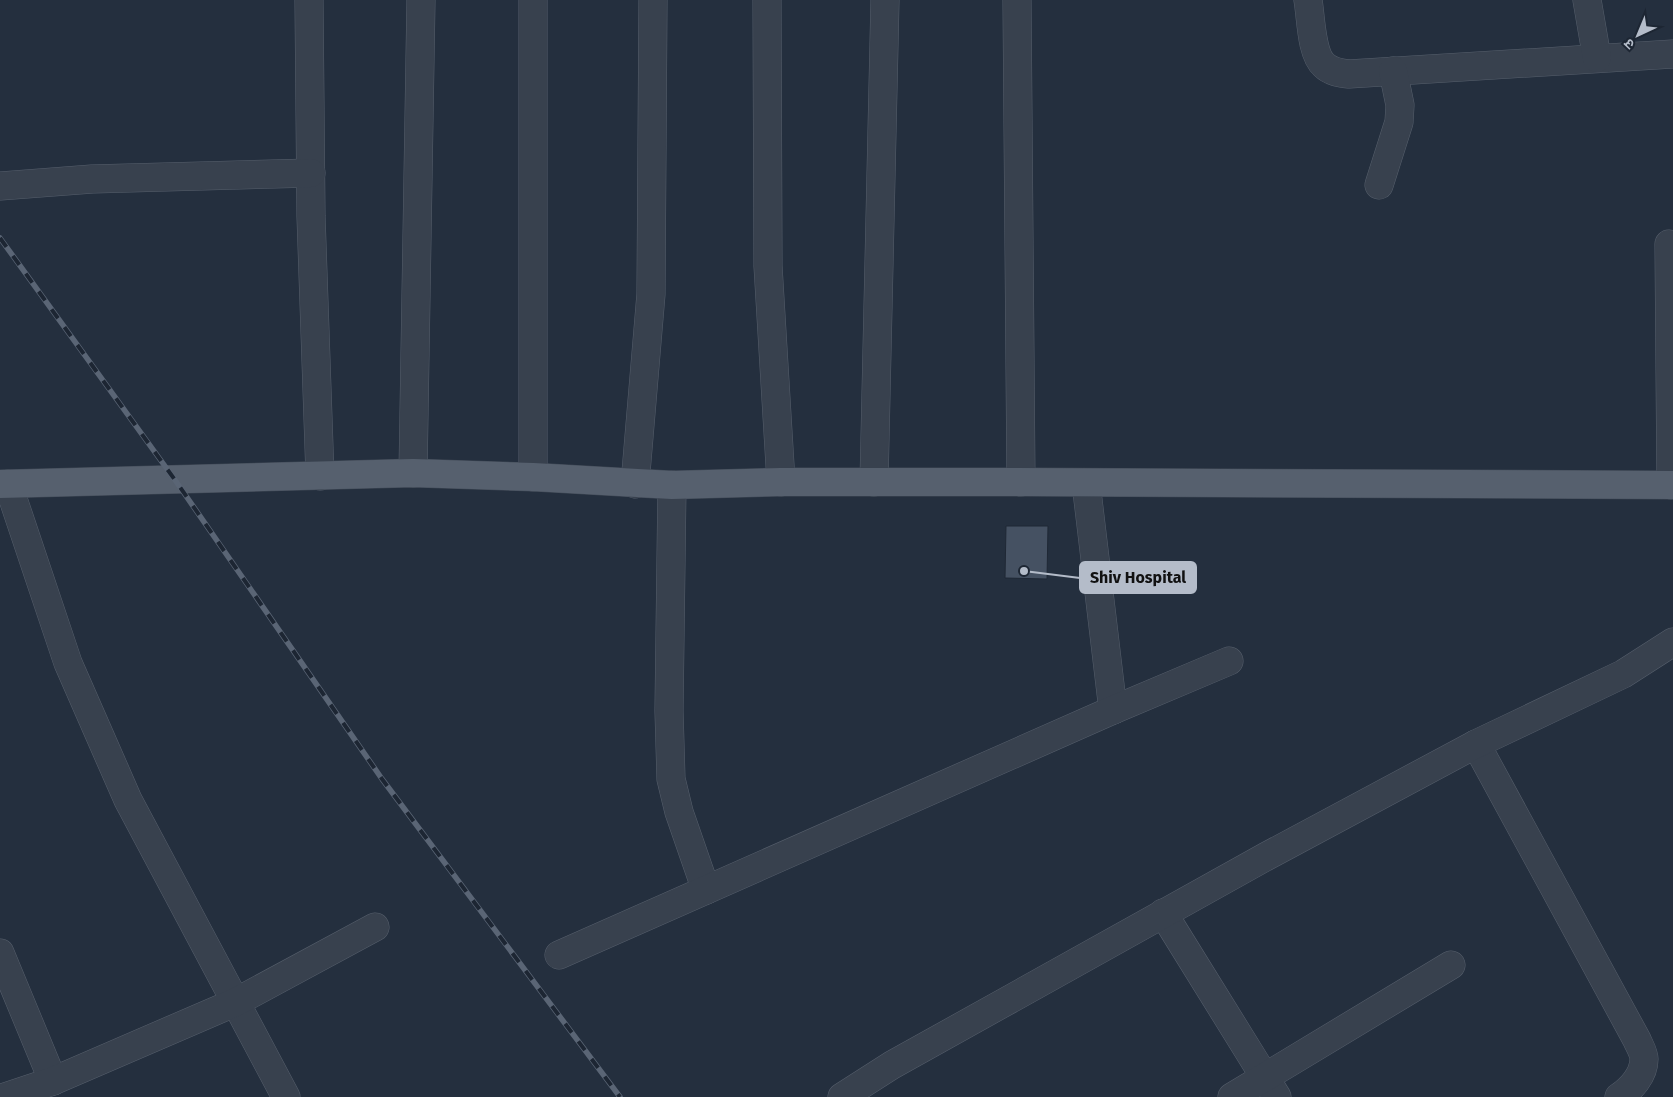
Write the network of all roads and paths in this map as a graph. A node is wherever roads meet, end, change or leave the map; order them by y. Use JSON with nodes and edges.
{"nodes":[{"id":1,"x":309,"y":0,"type":"edge"},
{"id":2,"x":421,"y":0,"type":"edge"},
{"id":3,"x":533,"y":0,"type":"edge"},
{"id":4,"x":653,"y":0,"type":"edge"},
{"id":5,"x":768,"y":0,"type":"edge"},
{"id":6,"x":885,"y":0,"type":"edge"},
{"id":7,"x":1017,"y":0,"type":"edge"},
{"id":8,"x":1308,"y":0,"type":"edge"},
{"id":9,"x":1587,"y":0,"type":"edge"},
{"id":10,"x":1673,"y":54,"type":"edge"},
{"id":11,"x":1597,"y":58,"type":"junction"},
{"id":12,"x":1393,"y":71,"type":"junction"},
{"id":13,"x":311,"y":173,"type":"junction"},
{"id":14,"x":1379,"y":185,"type":"dead end"},
{"id":15,"x":0,"y":186,"type":"edge"},
{"id":16,"x":1669,"y":244,"type":"dead end"},
{"id":17,"x":413,"y":473,"type":"junction"},
{"id":18,"x":320,"y":476,"type":"junction"},
{"id":19,"x":532,"y":477,"type":"junction"},
{"id":20,"x":781,"y":482,"type":"junction"},
{"id":21,"x":874,"y":482,"type":"junction"},
{"id":22,"x":1021,"y":482,"type":"junction"},
{"id":23,"x":1086,"y":483,"type":"junction"},
{"id":24,"x":4,"y":484,"type":"edge"},
{"id":25,"x":636,"y":484,"type":"junction"},
{"id":26,"x":672,"y":485,"type":"junction"},
{"id":27,"x":1672,"y":485,"type":"edge"},
{"id":28,"x":1673,"y":644,"type":"edge"},
{"id":29,"x":1229,"y":660,"type":"dead end"},
{"id":30,"x":1113,"y":710,"type":"junction"},
{"id":31,"x":1476,"y":744,"type":"junction"},
{"id":32,"x":706,"y":890,"type":"junction"},
{"id":33,"x":1163,"y":913,"type":"junction"},
{"id":34,"x":375,"y":926,"type":"dead end"},
{"id":35,"x":0,"y":953,"type":"edge"},
{"id":36,"x":559,"y":955,"type":"dead end"},
{"id":37,"x":1451,"y":965,"type":"dead end"},
{"id":38,"x":236,"y":1002,"type":"junction"},
{"id":39,"x":53,"y":1081,"type":"junction"},
{"id":40,"x":1271,"y":1087,"type":"edge"},
{"id":41,"x":4,"y":1097,"type":"edge"},
{"id":42,"x":286,"y":1097,"type":"edge"},
{"id":43,"x":842,"y":1097,"type":"edge"},
{"id":44,"x":1232,"y":1097,"type":"edge"},
{"id":45,"x":1619,"y":1097,"type":"edge"}],
"edges":[{"from":1,"to":13,"type":"street"},
{"from":2,"to":17,"type":"street"},
{"from":3,"to":19,"type":"street"},
{"from":4,"to":25,"type":"street"},
{"from":5,"to":20,"type":"street"},
{"from":6,"to":21,"type":"street"},
{"from":7,"to":22,"type":"street"},
{"from":8,"to":12,"type":"street"},
{"from":9,"to":11,"type":"street"},
{"from":10,"to":11,"type":"street"},
{"from":11,"to":12,"type":"street"},
{"from":12,"to":14,"type":"street"},
{"from":13,"to":15,"type":"street"},
{"from":13,"to":18,"type":"street"},
{"from":16,"to":27,"type":"street"},
{"from":17,"to":18,"type":"main road"},
{"from":17,"to":19,"type":"main road"},
{"from":18,"to":24,"type":"main road"},
{"from":19,"to":25,"type":"main road"},
{"from":20,"to":21,"type":"main road"},
{"from":20,"to":26,"type":"main road"},
{"from":21,"to":22,"type":"main road"},
{"from":22,"to":23,"type":"main road"},
{"from":23,"to":27,"type":"main road"},
{"from":23,"to":30,"type":"street"},
{"from":24,"to":38,"type":"street"},
{"from":25,"to":26,"type":"main road"},
{"from":26,"to":32,"type":"street"},
{"from":28,"to":31,"type":"street"},
{"from":29,"to":30,"type":"street"},
{"from":30,"to":32,"type":"street"},
{"from":31,"to":33,"type":"street"},
{"from":31,"to":45,"type":"street"},
{"from":32,"to":36,"type":"street"},
{"from":33,"to":40,"type":"street"},
{"from":33,"to":43,"type":"street"},
{"from":34,"to":38,"type":"street"},
{"from":35,"to":39,"type":"street"},
{"from":37,"to":40,"type":"street"},
{"from":38,"to":39,"type":"street"},
{"from":38,"to":42,"type":"street"},
{"from":39,"to":41,"type":"street"},
{"from":40,"to":44,"type":"street"}]}
